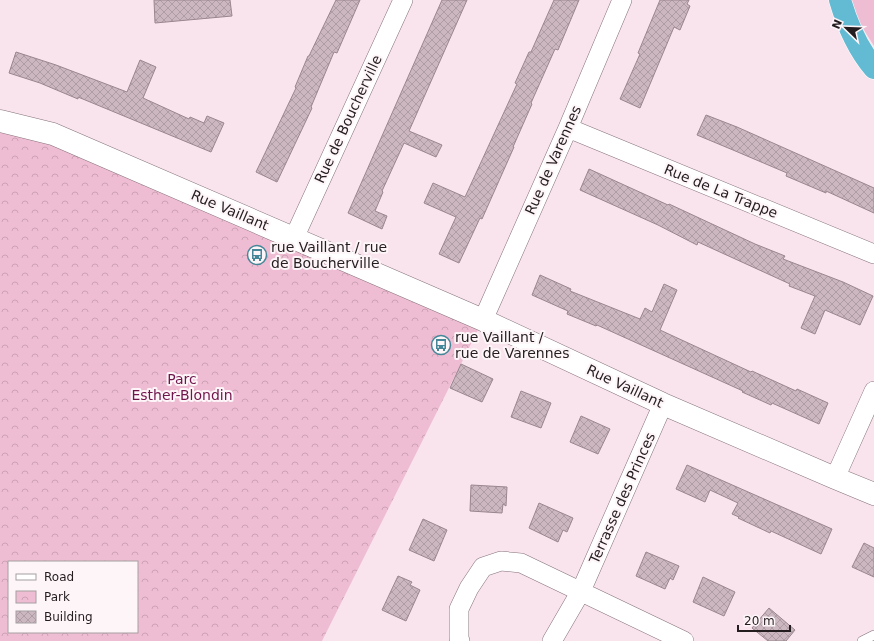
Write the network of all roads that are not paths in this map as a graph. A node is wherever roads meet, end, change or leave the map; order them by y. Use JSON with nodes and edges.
{"nodes":[{"id":1,"x":403,"y":0,"type":"edge"},
{"id":2,"x":622,"y":0,"type":"edge"},
{"id":3,"x":840,"y":0,"type":"edge"},
{"id":4,"x":874,"y":68,"type":"edge"},
{"id":5,"x":0,"y":121,"type":"edge"},
{"id":6,"x":568,"y":128,"type":"junction"},
{"id":7,"x":294,"y":238,"type":"junction"},
{"id":8,"x":874,"y":254,"type":"edge"},
{"id":9,"x":483,"y":320,"type":"junction"},
{"id":10,"x":874,"y":391,"type":"edge"},
{"id":11,"x":663,"y":404,"type":"junction"},
{"id":12,"x":835,"y":478,"type":"junction"},
{"id":13,"x":874,"y":494,"type":"edge"},
{"id":14,"x":582,"y":592,"type":"junction"},
{"id":15,"x":874,"y":635,"type":"edge"},
{"id":16,"x":460,"y":641,"type":"edge"},
{"id":17,"x":552,"y":641,"type":"edge"},
{"id":18,"x":684,"y":641,"type":"edge"},
{"id":19,"x":862,"y":641,"type":"edge"}],
"edges":[{"from":1,"to":7,"type":"street","name":"Rue de Boucherville"},
{"from":2,"to":6,"type":"street","name":"Rue de Varennes"},
{"from":3,"to":4,"type":"highway"},
{"from":5,"to":7,"type":"street","name":"Rue Vaillant"},
{"from":6,"to":8,"type":"street","name":"Rue de La Trappe"},
{"from":6,"to":9,"type":"street","name":"Rue de Varennes"},
{"from":7,"to":9,"type":"street","name":"Rue Vaillant"},
{"from":9,"to":11,"type":"street","name":"Rue Vaillant"},
{"from":10,"to":12,"type":"street"},
{"from":11,"to":12,"type":"street","name":"Rue Vaillant"},
{"from":11,"to":14,"type":"street","name":"Terrasse des Princes"},
{"from":12,"to":13,"type":"street","name":"Rue Vaillant"},
{"from":14,"to":16,"type":"street"},
{"from":14,"to":17,"type":"street","name":"Terrasse des Princes"},
{"from":14,"to":18,"type":"street"},
{"from":15,"to":19,"type":"lane"}]}
